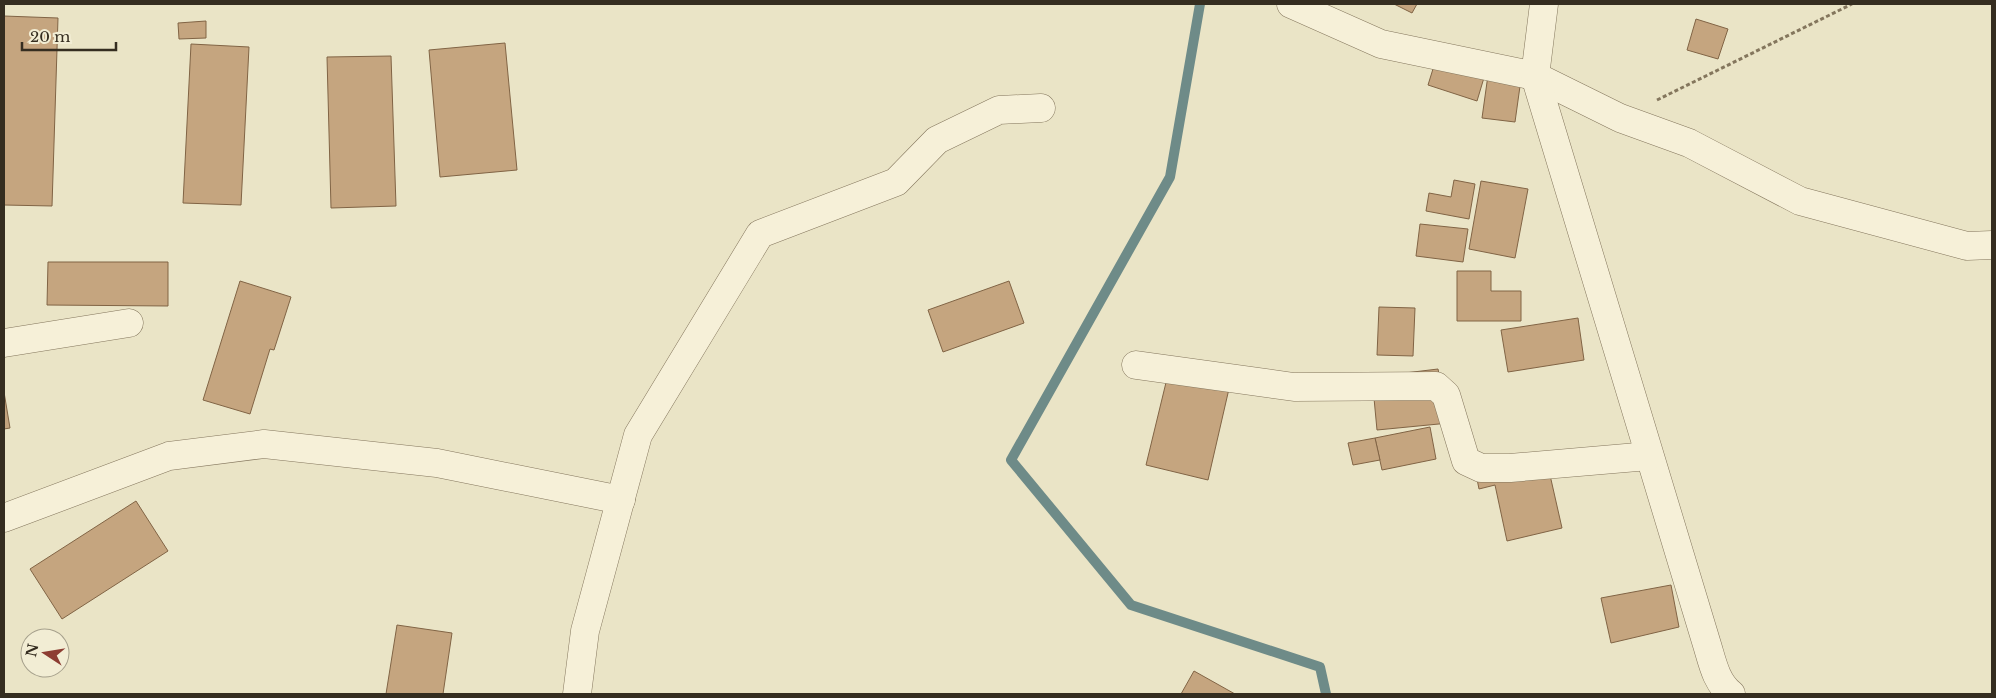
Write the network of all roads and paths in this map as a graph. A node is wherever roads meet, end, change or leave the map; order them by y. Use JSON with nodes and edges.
{"nodes":[{"id":1,"x":1291,"y":4,"type":"edge"},
{"id":2,"x":1544,"y":4,"type":"edge"},
{"id":3,"x":1852,"y":4,"type":"edge"},
{"id":4,"x":1536,"y":76,"type":"junction"},
{"id":5,"x":1041,"y":108,"type":"dead end"},
{"id":6,"x":1620,"y":118,"type":"junction"},
{"id":7,"x":1992,"y":245,"type":"edge"},
{"id":8,"x":129,"y":323,"type":"dead end"},
{"id":9,"x":4,"y":343,"type":"edge"},
{"id":10,"x":1136,"y":365,"type":"dead end"},
{"id":11,"x":1649,"y":456,"type":"junction"},
{"id":12,"x":621,"y":500,"type":"junction"},
{"id":13,"x":4,"y":518,"type":"edge"},
{"id":14,"x":577,"y":694,"type":"edge"},
{"id":15,"x":1731,"y":694,"type":"edge"}],
"edges":[{"from":1,"to":4,"type":"street"},
{"from":2,"to":4,"type":"street"},
{"from":3,"to":6,"type":"path"},
{"from":4,"to":6,"type":"street"},
{"from":4,"to":11,"type":"street"},
{"from":5,"to":12,"type":"street"},
{"from":6,"to":7,"type":"street"},
{"from":8,"to":9,"type":"street"},
{"from":10,"to":11,"type":"street"},
{"from":11,"to":15,"type":"street"},
{"from":12,"to":13,"type":"street"},
{"from":12,"to":14,"type":"street"}]}
